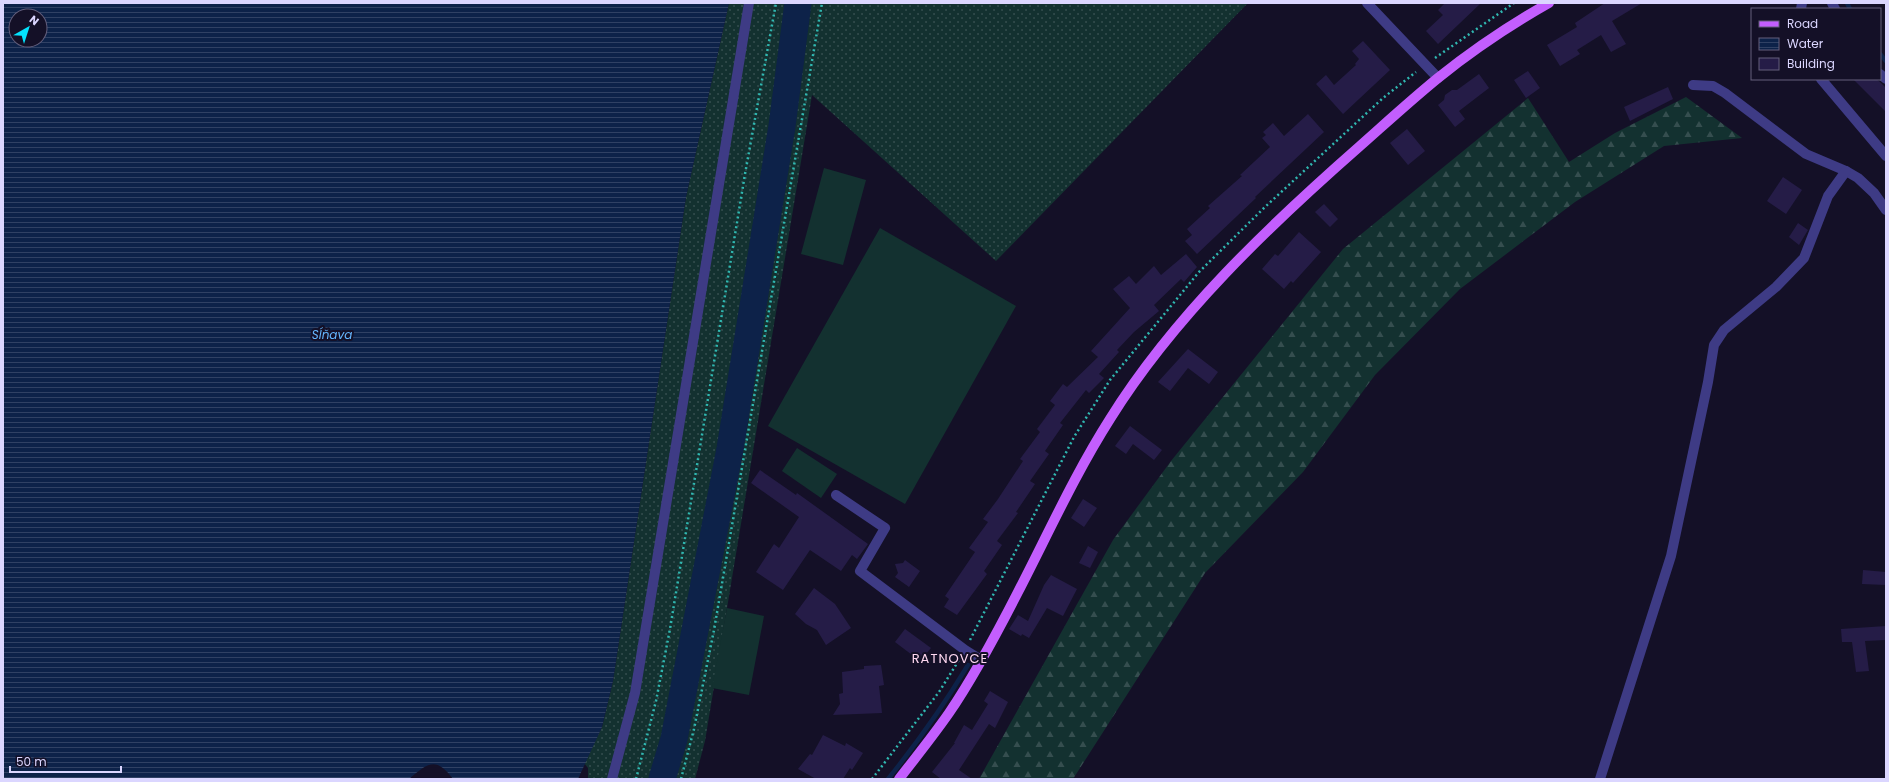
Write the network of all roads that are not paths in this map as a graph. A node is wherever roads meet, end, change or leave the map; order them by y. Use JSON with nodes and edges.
{"nodes":[{"id":1,"x":749,"y":3,"type":"edge"},
{"id":2,"x":1367,"y":3,"type":"edge"},
{"id":3,"x":1549,"y":3,"type":"edge"},
{"id":4,"x":1438,"y":78,"type":"junction"},
{"id":5,"x":1822,"y":80,"type":"edge"},
{"id":6,"x":1693,"y":85,"type":"dead end"},
{"id":7,"x":1886,"y":156,"type":"edge"},
{"id":8,"x":1846,"y":171,"type":"junction"},
{"id":9,"x":1886,"y":210,"type":"edge"},
{"id":10,"x":836,"y":495,"type":"dead end"},
{"id":11,"x":981,"y":660,"type":"junction"},
{"id":12,"x":612,"y":779,"type":"edge"},
{"id":13,"x":899,"y":779,"type":"edge"},
{"id":14,"x":1600,"y":779,"type":"edge"}],
"edges":[{"from":1,"to":12,"type":"street"},
{"from":2,"to":4,"type":"street"},
{"from":3,"to":4,"type":"main road"},
{"from":4,"to":11,"type":"main road"},
{"from":5,"to":7,"type":"street"},
{"from":6,"to":8,"type":"street"},
{"from":8,"to":9,"type":"street"},
{"from":8,"to":14,"type":"street"},
{"from":10,"to":11,"type":"street"},
{"from":11,"to":13,"type":"main road"}]}
